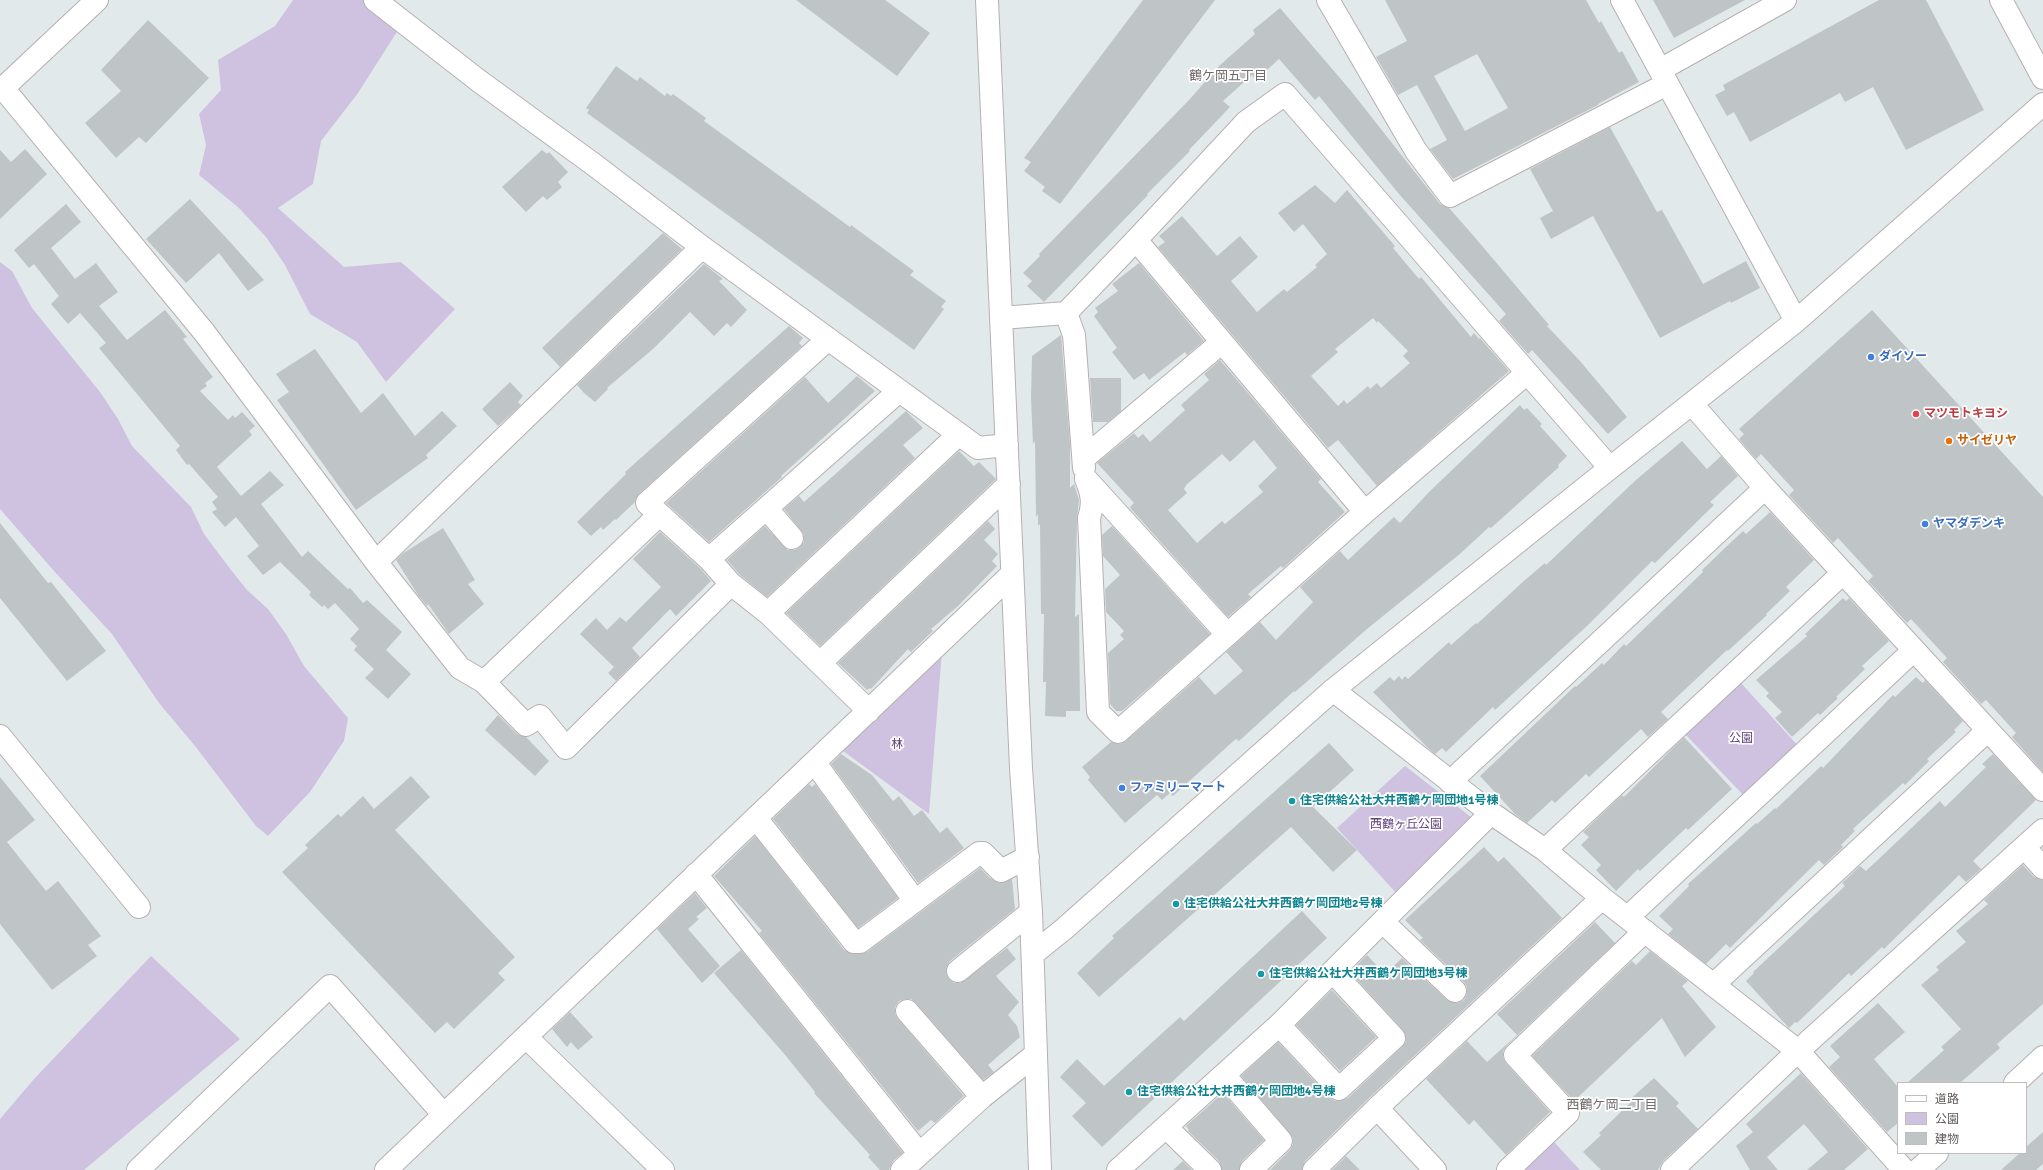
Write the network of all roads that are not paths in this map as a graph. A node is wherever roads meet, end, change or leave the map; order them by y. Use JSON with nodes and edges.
{"nodes":[{"id":1,"x":97,"y":0,"type":"edge"},
{"id":2,"x":375,"y":0,"type":"edge"},
{"id":3,"x":987,"y":0,"type":"edge"},
{"id":4,"x":1328,"y":0,"type":"edge"},
{"id":5,"x":1622,"y":0,"type":"edge"},
{"id":6,"x":1784,"y":0,"type":"edge"},
{"id":7,"x":2001,"y":0,"type":"edge"},
{"id":8,"x":1664,"y":77,"type":"junction"},
{"id":9,"x":2043,"y":78,"type":"edge"},
{"id":10,"x":2,"y":90,"type":"edge"},
{"id":11,"x":2043,"y":104,"type":"edge"},
{"id":12,"x":1136,"y":240,"type":"junction"},
{"id":13,"x":702,"y":247,"type":"junction"},
{"id":14,"x":1066,"y":312,"type":"junction"},
{"id":15,"x":1001,"y":318,"type":"junction"},
{"id":16,"x":1796,"y":321,"type":"junction"},
{"id":17,"x":827,"y":340,"type":"junction"},
{"id":18,"x":1222,"y":342,"type":"junction"},
{"id":19,"x":1527,"y":373,"type":"junction"},
{"id":20,"x":899,"y":391,"type":"junction"},
{"id":21,"x":1692,"y":404,"type":"junction"},
{"id":22,"x":959,"y":434,"type":"junction"},
{"id":23,"x":1007,"y":445,"type":"junction"},
{"id":24,"x":1084,"y":458,"type":"junction"},
{"id":25,"x":1610,"y":468,"type":"junction"},
{"id":26,"x":1086,"y":479,"type":"junction"},
{"id":27,"x":1009,"y":484,"type":"junction"},
{"id":28,"x":1765,"y":488,"type":"junction"},
{"id":29,"x":767,"y":509,"type":"junction"},
{"id":30,"x":1365,"y":512,"type":"junction"},
{"id":31,"x":659,"y":515,"type":"junction"},
{"id":32,"x":792,"y":538,"type":"dead end"},
{"id":33,"x":708,"y":559,"type":"junction"},
{"id":34,"x":376,"y":562,"type":"junction"},
{"id":35,"x":1843,"y":573,"type":"junction"},
{"id":36,"x":1012,"y":574,"type":"junction"},
{"id":37,"x":730,"y":584,"type":"junction"},
{"id":38,"x":768,"y":613,"type":"junction"},
{"id":39,"x":1227,"y":634,"type":"junction"},
{"id":40,"x":1914,"y":650,"type":"junction"},
{"id":41,"x":820,"y":663,"type":"junction"},
{"id":42,"x":484,"y":682,"type":"junction"},
{"id":43,"x":1333,"y":690,"type":"junction"},
{"id":44,"x":869,"y":711,"type":"junction"},
{"id":45,"x":1987,"y":731,"type":"junction"},
{"id":46,"x":0,"y":736,"type":"edge"},
{"id":47,"x":815,"y":763,"type":"junction"},
{"id":48,"x":1450,"y":782,"type":"junction"},
{"id":49,"x":2043,"y":790,"type":"edge"},
{"id":50,"x":1491,"y":813,"type":"junction"},
{"id":51,"x":756,"y":818,"type":"junction"},
{"id":52,"x":2043,"y":830,"type":"edge"},
{"id":53,"x":2025,"y":848,"type":"junction"},
{"id":54,"x":1545,"y":850,"type":"junction"},
{"id":55,"x":1028,"y":857,"type":"junction"},
{"id":56,"x":2043,"y":868,"type":"edge"},
{"id":57,"x":696,"y":874,"type":"junction"},
{"id":58,"x":1602,"y":898,"type":"junction"},
{"id":59,"x":915,"y":900,"type":"junction"},
{"id":60,"x":139,"y":907,"type":"dead end"},
{"id":61,"x":1031,"y":912,"type":"junction"},
{"id":62,"x":1628,"y":917,"type":"junction"},
{"id":63,"x":1383,"y":922,"type":"junction"},
{"id":64,"x":1645,"y":931,"type":"junction"},
{"id":65,"x":1033,"y":954,"type":"junction"},
{"id":66,"x":958,"y":971,"type":"dead end"},
{"id":67,"x":1333,"y":972,"type":"junction"},
{"id":68,"x":1714,"y":985,"type":"junction"},
{"id":69,"x":1455,"y":991,"type":"dead end"},
{"id":70,"x":907,"y":1011,"type":"dead end"},
{"id":71,"x":1279,"y":1025,"type":"junction"},
{"id":72,"x":526,"y":1037,"type":"junction"},
{"id":73,"x":1798,"y":1051,"type":"junction"},
{"id":74,"x":1036,"y":1054,"type":"junction"},
{"id":75,"x":2043,"y":1057,"type":"edge"},
{"id":76,"x":1224,"y":1075,"type":"junction"},
{"id":77,"x":2016,"y":1082,"type":"edge"},
{"id":78,"x":982,"y":1097,"type":"junction"},
{"id":79,"x":1377,"y":1108,"type":"junction"},
{"id":80,"x":444,"y":1115,"type":"junction"},
{"id":81,"x":1166,"y":1127,"type":"junction"},
{"id":82,"x":919,"y":1153,"type":"junction"},
{"id":83,"x":1936,"y":1154,"type":"edge"},
{"id":84,"x":138,"y":1170,"type":"edge"},
{"id":85,"x":386,"y":1170,"type":"edge"},
{"id":86,"x":663,"y":1170,"type":"edge"},
{"id":87,"x":902,"y":1170,"type":"edge"},
{"id":88,"x":1040,"y":1170,"type":"edge"},
{"id":89,"x":1118,"y":1170,"type":"edge"},
{"id":90,"x":1210,"y":1170,"type":"edge"},
{"id":91,"x":1251,"y":1170,"type":"edge"},
{"id":92,"x":1314,"y":1170,"type":"edge"},
{"id":93,"x":1435,"y":1170,"type":"edge"},
{"id":94,"x":1508,"y":1170,"type":"edge"},
{"id":95,"x":1672,"y":1170,"type":"edge"},
{"id":96,"x":1904,"y":1170,"type":"edge"},
{"id":97,"x":1918,"y":1170,"type":"edge"}],
"edges":[{"from":1,"to":10,"type":"street"},
{"from":2,"to":13,"type":"street"},
{"from":3,"to":15,"type":"street"},
{"from":4,"to":8,"type":"street"},
{"from":5,"to":8,"type":"street"},
{"from":6,"to":8,"type":"street"},
{"from":7,"to":9,"type":"street"},
{"from":8,"to":16,"type":"street"},
{"from":10,"to":34,"type":"street"},
{"from":11,"to":16,"type":"street"},
{"from":12,"to":14,"type":"street"},
{"from":12,"to":18,"type":"street"},
{"from":12,"to":19,"type":"street"},
{"from":13,"to":17,"type":"street"},
{"from":13,"to":34,"type":"street"},
{"from":14,"to":15,"type":"street"},
{"from":14,"to":24,"type":"street"},
{"from":15,"to":23,"type":"street"},
{"from":16,"to":21,"type":"street"},
{"from":17,"to":20,"type":"street"},
{"from":17,"to":31,"type":"street"},
{"from":18,"to":24,"type":"street"},
{"from":18,"to":30,"type":"street"},
{"from":19,"to":25,"type":"street"},
{"from":19,"to":30,"type":"street"},
{"from":20,"to":22,"type":"street"},
{"from":20,"to":29,"type":"street"},
{"from":21,"to":25,"type":"street"},
{"from":21,"to":28,"type":"street"},
{"from":22,"to":23,"type":"street"},
{"from":22,"to":38,"type":"street"},
{"from":23,"to":27,"type":"street"},
{"from":24,"to":26,"type":"street"},
{"from":25,"to":43,"type":"street"},
{"from":26,"to":39,"type":"street"},
{"from":26,"to":39,"type":"street"},
{"from":27,"to":36,"type":"street"},
{"from":27,"to":41,"type":"street"},
{"from":28,"to":35,"type":"street"},
{"from":28,"to":48,"type":"street"},
{"from":29,"to":32,"type":"street"},
{"from":29,"to":33,"type":"street"},
{"from":30,"to":39,"type":"street"},
{"from":31,"to":33,"type":"street"},
{"from":31,"to":42,"type":"street"},
{"from":33,"to":37,"type":"street"},
{"from":34,"to":42,"type":"street"},
{"from":35,"to":40,"type":"street"},
{"from":35,"to":54,"type":"street"},
{"from":36,"to":44,"type":"street"},
{"from":36,"to":55,"type":"street"},
{"from":37,"to":38,"type":"street"},
{"from":37,"to":42,"type":"street"},
{"from":38,"to":41,"type":"street"},
{"from":40,"to":45,"type":"street"},
{"from":40,"to":62,"type":"street"},
{"from":41,"to":44,"type":"street"},
{"from":43,"to":48,"type":"street"},
{"from":43,"to":65,"type":"street"},
{"from":44,"to":47,"type":"street"},
{"from":45,"to":49,"type":"street"},
{"from":45,"to":68,"type":"street"},
{"from":46,"to":60,"type":"street"},
{"from":47,"to":51,"type":"street"},
{"from":47,"to":59,"type":"street"},
{"from":48,"to":50,"type":"street"},
{"from":50,"to":54,"type":"street"},
{"from":50,"to":63,"type":"street"},
{"from":51,"to":57,"type":"street"},
{"from":51,"to":59,"type":"street"},
{"from":52,"to":53,"type":"street"},
{"from":53,"to":56,"type":"street"},
{"from":53,"to":73,"type":"street"},
{"from":54,"to":58,"type":"street"},
{"from":55,"to":59,"type":"street"},
{"from":55,"to":61,"type":"street"},
{"from":57,"to":72,"type":"street"},
{"from":57,"to":82,"type":"street"},
{"from":58,"to":62,"type":"street"},
{"from":58,"to":79,"type":"street"},
{"from":61,"to":65,"type":"street"},
{"from":61,"to":66,"type":"street"},
{"from":62,"to":64,"type":"street"},
{"from":63,"to":67,"type":"street"},
{"from":63,"to":69,"type":"street"},
{"from":64,"to":68,"type":"street"},
{"from":64,"to":94,"type":"street"},
{"from":65,"to":74,"type":"street"},
{"from":67,"to":71,"type":"street"},
{"from":67,"to":71,"type":"street"},
{"from":68,"to":73,"type":"street"},
{"from":70,"to":78,"type":"street"},
{"from":71,"to":76,"type":"street"},
{"from":72,"to":80,"type":"street"},
{"from":72,"to":86,"type":"street"},
{"from":73,"to":95,"type":"street"},
{"from":73,"to":96,"type":"street"},
{"from":74,"to":78,"type":"street"},
{"from":74,"to":88,"type":"street"},
{"from":75,"to":77,"type":"street"},
{"from":76,"to":81,"type":"street"},
{"from":76,"to":91,"type":"street"},
{"from":78,"to":82,"type":"street"},
{"from":79,"to":92,"type":"street"},
{"from":79,"to":93,"type":"street"},
{"from":80,"to":84,"type":"street"},
{"from":80,"to":85,"type":"street"},
{"from":81,"to":89,"type":"street"},
{"from":81,"to":90,"type":"street"},
{"from":82,"to":87,"type":"street"},
{"from":83,"to":97,"type":"street"}]}
